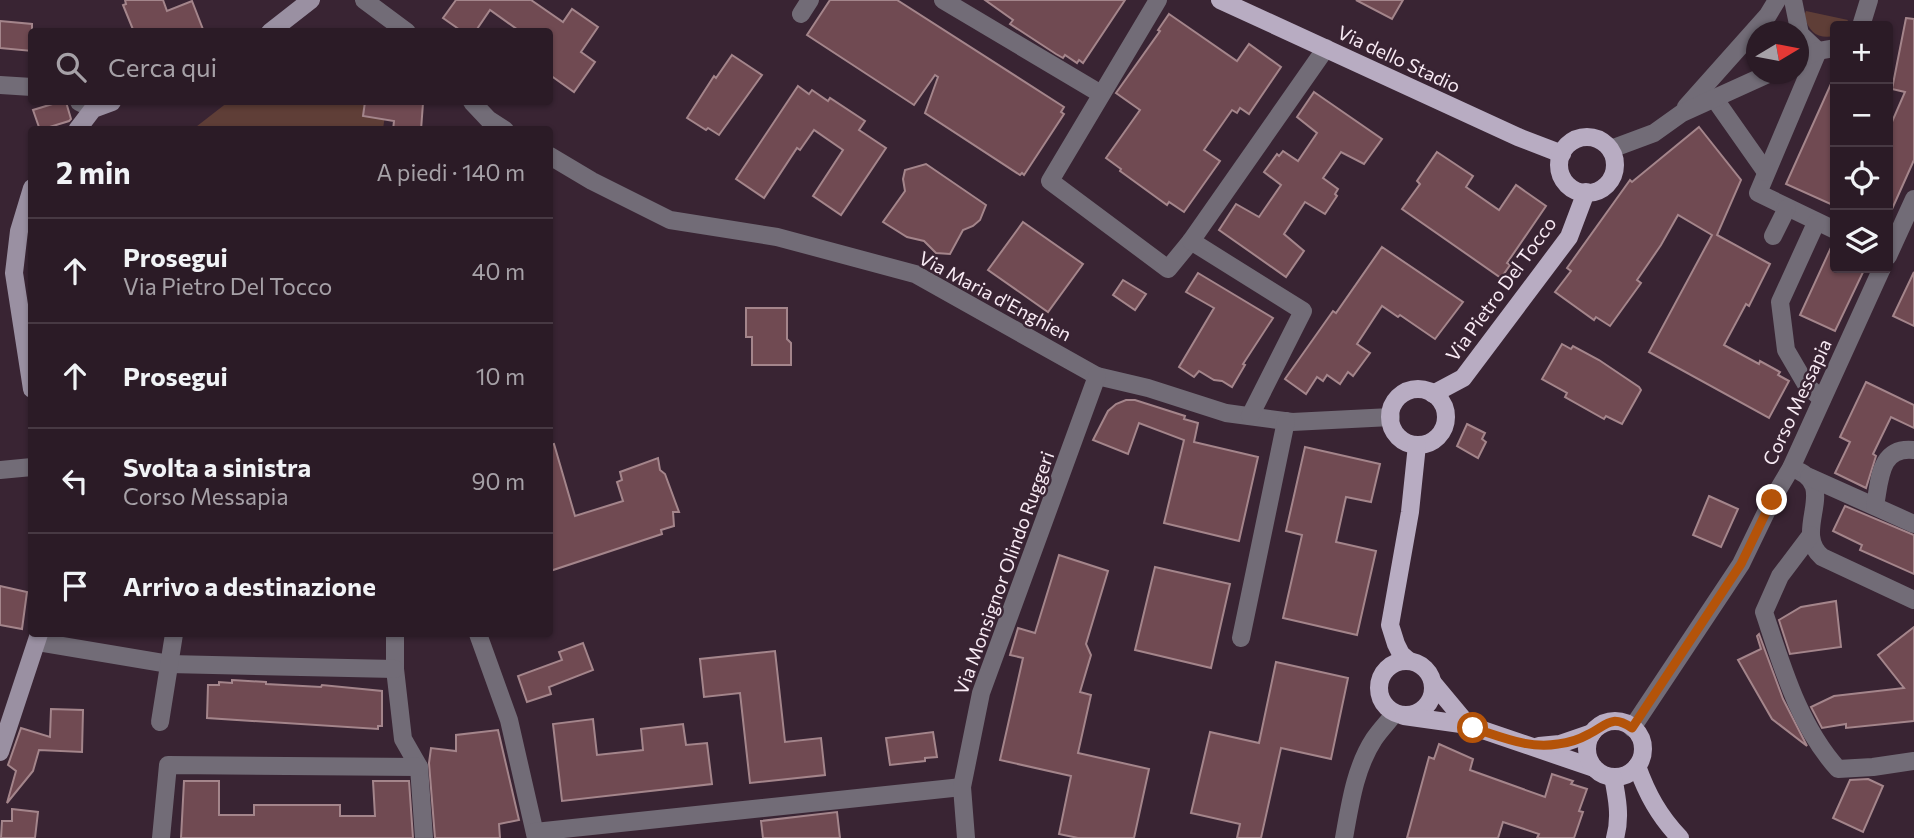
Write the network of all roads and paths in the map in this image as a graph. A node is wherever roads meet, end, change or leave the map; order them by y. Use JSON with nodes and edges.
{"nodes":[{"id":1,"x":311,"y":0,"type":"edge"},
{"id":2,"x":364,"y":0,"type":"edge"},
{"id":3,"x":943,"y":0,"type":"edge"},
{"id":4,"x":1158,"y":0,"type":"edge"},
{"id":5,"x":1220,"y":0,"type":"edge"},
{"id":6,"x":1777,"y":0,"type":"edge"},
{"id":7,"x":1793,"y":0,"type":"edge"},
{"id":8,"x":1869,"y":0,"type":"edge"},
{"id":9,"x":1248,"y":5,"type":"edge"},
{"id":10,"x":1863,"y":21,"type":"edge"},
{"id":11,"x":275,"y":28,"type":"edge"},
{"id":12,"x":402,"y":28,"type":"edge"},
{"id":13,"x":1326,"y":48,"type":"junction"},
{"id":14,"x":1827,"y":50,"type":"edge"},
{"id":15,"x":1809,"y":56,"type":"edge"},
{"id":16,"x":1746,"y":84,"type":"edge"},
{"id":17,"x":0,"y":85,"type":"edge"},
{"id":18,"x":28,"y":87,"type":"edge"},
{"id":19,"x":1101,"y":94,"type":"junction"},
{"id":20,"x":1714,"y":98,"type":"junction"},
{"id":21,"x":86,"y":105,"type":"edge"},
{"id":22,"x":474,"y":105,"type":"edge"},
{"id":23,"x":1682,"y":113,"type":"junction"},
{"id":24,"x":487,"y":124,"type":"edge"},
{"id":25,"x":78,"y":126,"type":"edge"},
{"id":26,"x":1611,"y":149,"type":"junction"},
{"id":27,"x":1562,"y":154,"type":"junction"},
{"id":28,"x":553,"y":158,"type":"edge"},
{"id":29,"x":1766,"y":172,"type":"junction"},
{"id":30,"x":1586,"y":192,"type":"junction"},
{"id":31,"x":1914,"y":199,"type":"edge"},
{"id":32,"x":28,"y":201,"type":"edge"},
{"id":33,"x":1787,"y":208,"type":"junction"},
{"id":34,"x":1816,"y":223,"type":"junction"},
{"id":35,"x":1830,"y":228,"type":"edge"},
{"id":36,"x":1773,"y":236,"type":"dead end"},
{"id":37,"x":1191,"y":242,"type":"junction"},
{"id":38,"x":1893,"y":244,"type":"edge"},
{"id":39,"x":1880,"y":273,"type":"edge"},
{"id":40,"x":28,"y":363,"type":"edge"},
{"id":41,"x":1097,"y":376,"type":"junction"},
{"id":42,"x":1433,"y":394,"type":"junction"},
{"id":43,"x":1822,"y":399,"type":"junction"},
{"id":44,"x":1250,"y":416,"type":"junction"},
{"id":45,"x":1391,"y":417,"type":"junction"},
{"id":46,"x":1286,"y":421,"type":"junction"},
{"id":47,"x":1417,"y":445,"type":"junction"},
{"id":48,"x":1914,"y":450,"type":"edge"},
{"id":49,"x":28,"y":467,"type":"edge"},
{"id":50,"x":1791,"y":468,"type":"junction"},
{"id":51,"x":0,"y":470,"type":"edge"},
{"id":52,"x":1809,"y":477,"type":"junction"},
{"id":53,"x":1875,"y":506,"type":"junction"},
{"id":54,"x":1911,"y":520,"type":"edge"},
{"id":55,"x":1811,"y":535,"type":"junction"},
{"id":56,"x":1914,"y":600,"type":"edge"},
{"id":57,"x":174,"y":637,"type":"edge"},
{"id":58,"x":395,"y":637,"type":"edge"},
{"id":59,"x":479,"y":637,"type":"edge"},
{"id":60,"x":39,"y":638,"type":"edge"},
{"id":61,"x":1241,"y":638,"type":"dead end"},
{"id":62,"x":1409,"y":661,"type":"junction"},
{"id":63,"x":169,"y":664,"type":"junction"},
{"id":64,"x":395,"y":669,"type":"junction"},
{"id":65,"x":1433,"y":683,"type":"junction"},
{"id":66,"x":1399,"y":714,"type":"junction"},
{"id":67,"x":160,"y":722,"type":"dead end"},
{"id":68,"x":1468,"y":725,"type":"junction"},
{"id":69,"x":1632,"y":728,"type":"junction"},
{"id":70,"x":1592,"y":733,"type":"junction"},
{"id":71,"x":3,"y":736,"type":"edge"},
{"id":72,"x":1532,"y":746,"type":"junction"},
{"id":73,"x":1914,"y":761,"type":"edge"},
{"id":74,"x":1637,"y":765,"type":"junction"},
{"id":75,"x":419,"y":767,"type":"junction"},
{"id":76,"x":1594,"y":768,"type":"junction"},
{"id":77,"x":1613,"y":777,"type":"junction"},
{"id":78,"x":962,"y":787,"type":"junction"},
{"id":79,"x":1664,"y":829,"type":"edge"},
{"id":80,"x":536,"y":835,"type":"edge"},
{"id":81,"x":1618,"y":835,"type":"edge"},
{"id":82,"x":161,"y":838,"type":"edge"},
{"id":83,"x":424,"y":838,"type":"edge"},
{"id":84,"x":966,"y":838,"type":"edge"},
{"id":85,"x":1344,"y":838,"type":"edge"},
{"id":86,"x":1680,"y":838,"type":"edge"}],
"edges":[{"from":1,"to":11,"type":"main road"},
{"from":2,"to":12,"type":"street"},
{"from":3,"to":19,"type":"street"},
{"from":4,"to":19,"type":"street"},
{"from":5,"to":9,"type":"main road","name":"Via dello Stadio"},
{"from":6,"to":23,"type":"street"},
{"from":7,"to":14,"type":"street"},
{"from":8,"to":10,"type":"street"},
{"from":9,"to":13,"type":"main road","name":"Via dello Stadio"},
{"from":13,"to":27,"type":"main road","name":"Via dello Stadio"},
{"from":13,"to":37,"type":"street"},
{"from":14,"to":15,"type":"street"},
{"from":14,"to":29,"type":"street"},
{"from":16,"to":20,"type":"street"},
{"from":17,"to":18,"type":"street"},
{"from":19,"to":37,"type":"street"},
{"from":20,"to":23,"type":"street"},
{"from":20,"to":29,"type":"street"},
{"from":21,"to":25,"type":"main road"},
{"from":22,"to":24,"type":"street"},
{"from":23,"to":26,"type":"street"},
{"from":26,"to":27,"type":"main road"},
{"from":26,"to":30,"type":"main road"},
{"from":27,"to":30,"type":"main road"},
{"from":28,"to":41,"type":"street","name":"Via Maria d'Enghien"},
{"from":29,"to":33,"type":"street"},
{"from":30,"to":42,"type":"main road","name":"Via Pietro Del Tocco"},
{"from":31,"to":38,"type":"street","name":"Corso Messapia"},
{"from":32,"to":40,"type":"main road"},
{"from":33,"to":34,"type":"street"},
{"from":33,"to":36,"type":"street"},
{"from":34,"to":35,"type":"street"},
{"from":34,"to":43,"type":"street"},
{"from":37,"to":44,"type":"street"},
{"from":39,"to":43,"type":"street","name":"Corso Messapia"},
{"from":41,"to":44,"type":"street","name":"Via Maria d'Enghien"},
{"from":41,"to":78,"type":"street","name":"Via Monsignor Olindo Ruggeri"},
{"from":42,"to":45,"type":"main road"},
{"from":42,"to":47,"type":"main road"},
{"from":43,"to":50,"type":"street","name":"Corso Messapia"},
{"from":44,"to":46,"type":"street","name":"Via Maria d'Enghien"},
{"from":45,"to":46,"type":"street","name":"Via Maria d'Enghien"},
{"from":45,"to":47,"type":"main road"},
{"from":46,"to":61,"type":"street"},
{"from":47,"to":62,"type":"main road"},
{"from":48,"to":53,"type":"street"},
{"from":49,"to":51,"type":"street"},
{"from":50,"to":52,"type":"street"},
{"from":50,"to":69,"type":"street","name":"Corso Messapia"},
{"from":52,"to":53,"type":"street"},
{"from":52,"to":55,"type":"street"},
{"from":53,"to":54,"type":"street"},
{"from":55,"to":56,"type":"street"},
{"from":55,"to":73,"type":"street"},
{"from":57,"to":63,"type":"street"},
{"from":58,"to":64,"type":"street"},
{"from":59,"to":80,"type":"street"},
{"from":60,"to":63,"type":"street"},
{"from":60,"to":71,"type":"main road"},
{"from":62,"to":65,"type":"main road"},
{"from":62,"to":66,"type":"main road"},
{"from":63,"to":64,"type":"street"},
{"from":63,"to":67,"type":"street"},
{"from":64,"to":75,"type":"street"},
{"from":65,"to":66,"type":"main road"},
{"from":65,"to":68,"type":"main road"},
{"from":66,"to":68,"type":"main road"},
{"from":66,"to":85,"type":"street"},
{"from":68,"to":72,"type":"main road"},
{"from":69,"to":70,"type":"main road"},
{"from":69,"to":74,"type":"main road"},
{"from":70,"to":72,"type":"main road"},
{"from":70,"to":76,"type":"main road"},
{"from":72,"to":76,"type":"main road"},
{"from":74,"to":77,"type":"main road"},
{"from":74,"to":79,"type":"main road"},
{"from":75,"to":82,"type":"street"},
{"from":75,"to":83,"type":"street"},
{"from":76,"to":77,"type":"main road"},
{"from":77,"to":81,"type":"main road"},
{"from":78,"to":80,"type":"street"},
{"from":78,"to":84,"type":"street","name":"Via Monsignor Olindo Ruggeri"},
{"from":79,"to":86,"type":"main road"}]}
